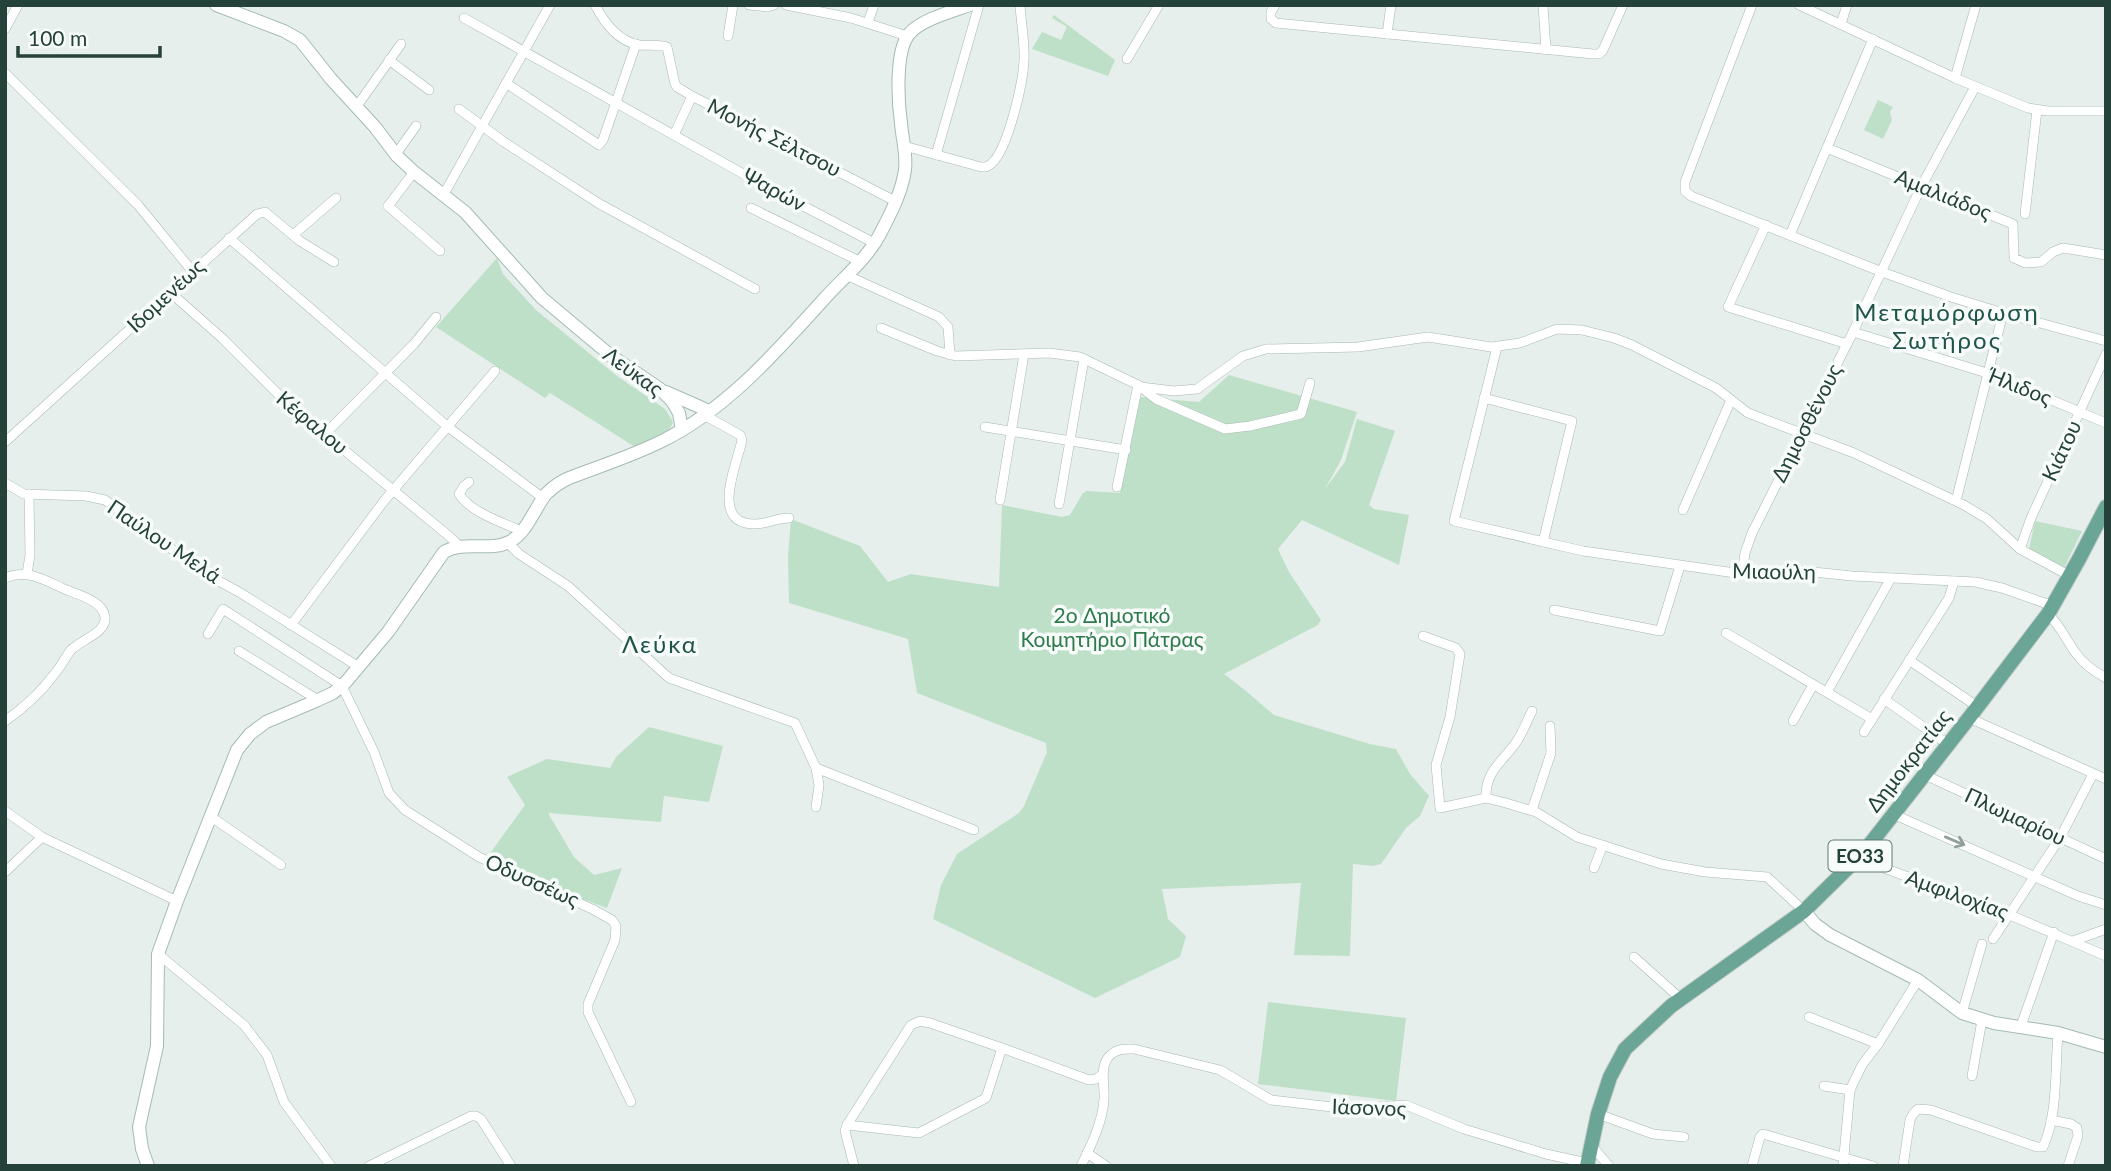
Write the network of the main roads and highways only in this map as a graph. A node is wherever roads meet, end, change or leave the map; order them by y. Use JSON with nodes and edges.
{"nodes":[{"id":1,"x":216,"y":5,"type":"edge"},
{"id":2,"x":970,"y":5,"type":"edge"},
{"id":3,"x":660,"y":389,"type":"junction"},
{"id":4,"x":707,"y":413,"type":"junction"},
{"id":5,"x":682,"y":430,"type":"junction"},
{"id":6,"x":2106,"y":507,"type":"edge"},
{"id":7,"x":1804,"y":911,"type":"junction"},
{"id":8,"x":2106,"y":1047,"type":"edge"},
{"id":9,"x":1587,"y":1164,"type":"edge"},
{"id":10,"x":148,"y":1166,"type":"edge"}],
"edges":[{"from":1,"to":3,"type":"main road","name":"Λεύκας"},
{"from":2,"to":4,"type":"main road"},
{"from":3,"to":4,"type":"main road"},
{"from":3,"to":5,"type":"main road","name":"Λεύκας"},
{"from":4,"to":5,"type":"main road"},
{"from":5,"to":10,"type":"main road"},
{"from":6,"to":7,"type":"main road","name":"Δημοκρατίας","number":"ΕΟ33"},
{"from":7,"to":8,"type":"main road"},
{"from":7,"to":9,"type":"main road","name":"Δημοκρατίας","number":"ΕΟ33"}]}
